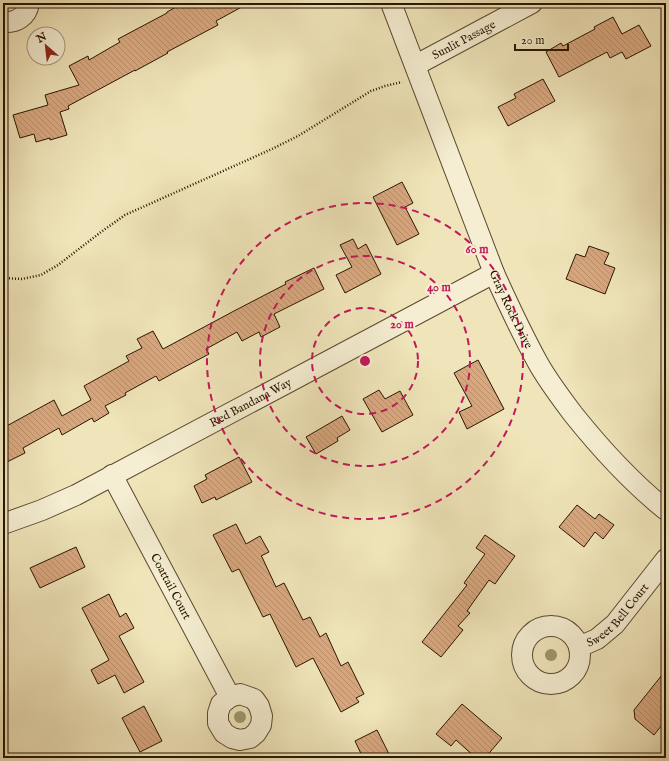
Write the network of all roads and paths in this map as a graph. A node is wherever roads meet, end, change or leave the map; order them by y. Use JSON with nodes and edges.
{"nodes":[{"id":1,"x":28,"y":3,"type":"edge"},
{"id":2,"x":391,"y":3,"type":"edge"},
{"id":3,"x":532,"y":3,"type":"edge"},
{"id":4,"x":3,"y":22,"type":"edge"},
{"id":5,"x":418,"y":72,"type":"junction"},
{"id":6,"x":494,"y":273,"type":"junction"},
{"id":7,"x":3,"y":278,"type":"edge"},
{"id":8,"x":112,"y":475,"type":"junction"},
{"id":9,"x":666,"y":510,"type":"edge"},
{"id":10,"x":3,"y":524,"type":"edge"},
{"id":11,"x":666,"y":559,"type":"edge"},
{"id":12,"x":579,"y":647,"type":"dead end"},
{"id":13,"x":230,"y":697,"type":"dead end"}],
"edges":[{"from":1,"to":4,"type":"street"},
{"from":2,"to":5,"type":"street","name":"Gray Rock Drive"},
{"from":3,"to":5,"type":"street","name":"Sunlit Passage"},
{"from":5,"to":6,"type":"street","name":"Gray Rock Drive"},
{"from":5,"to":7,"type":"path"},
{"from":6,"to":8,"type":"street","name":"Red Bandana Way"},
{"from":6,"to":9,"type":"street","name":"Gray Rock Drive"},
{"from":8,"to":10,"type":"street","name":"Red Bandana Way"},
{"from":8,"to":13,"type":"street","name":"Coattail Court"},
{"from":11,"to":12,"type":"street","name":"Sweet Bell Court"}]}
